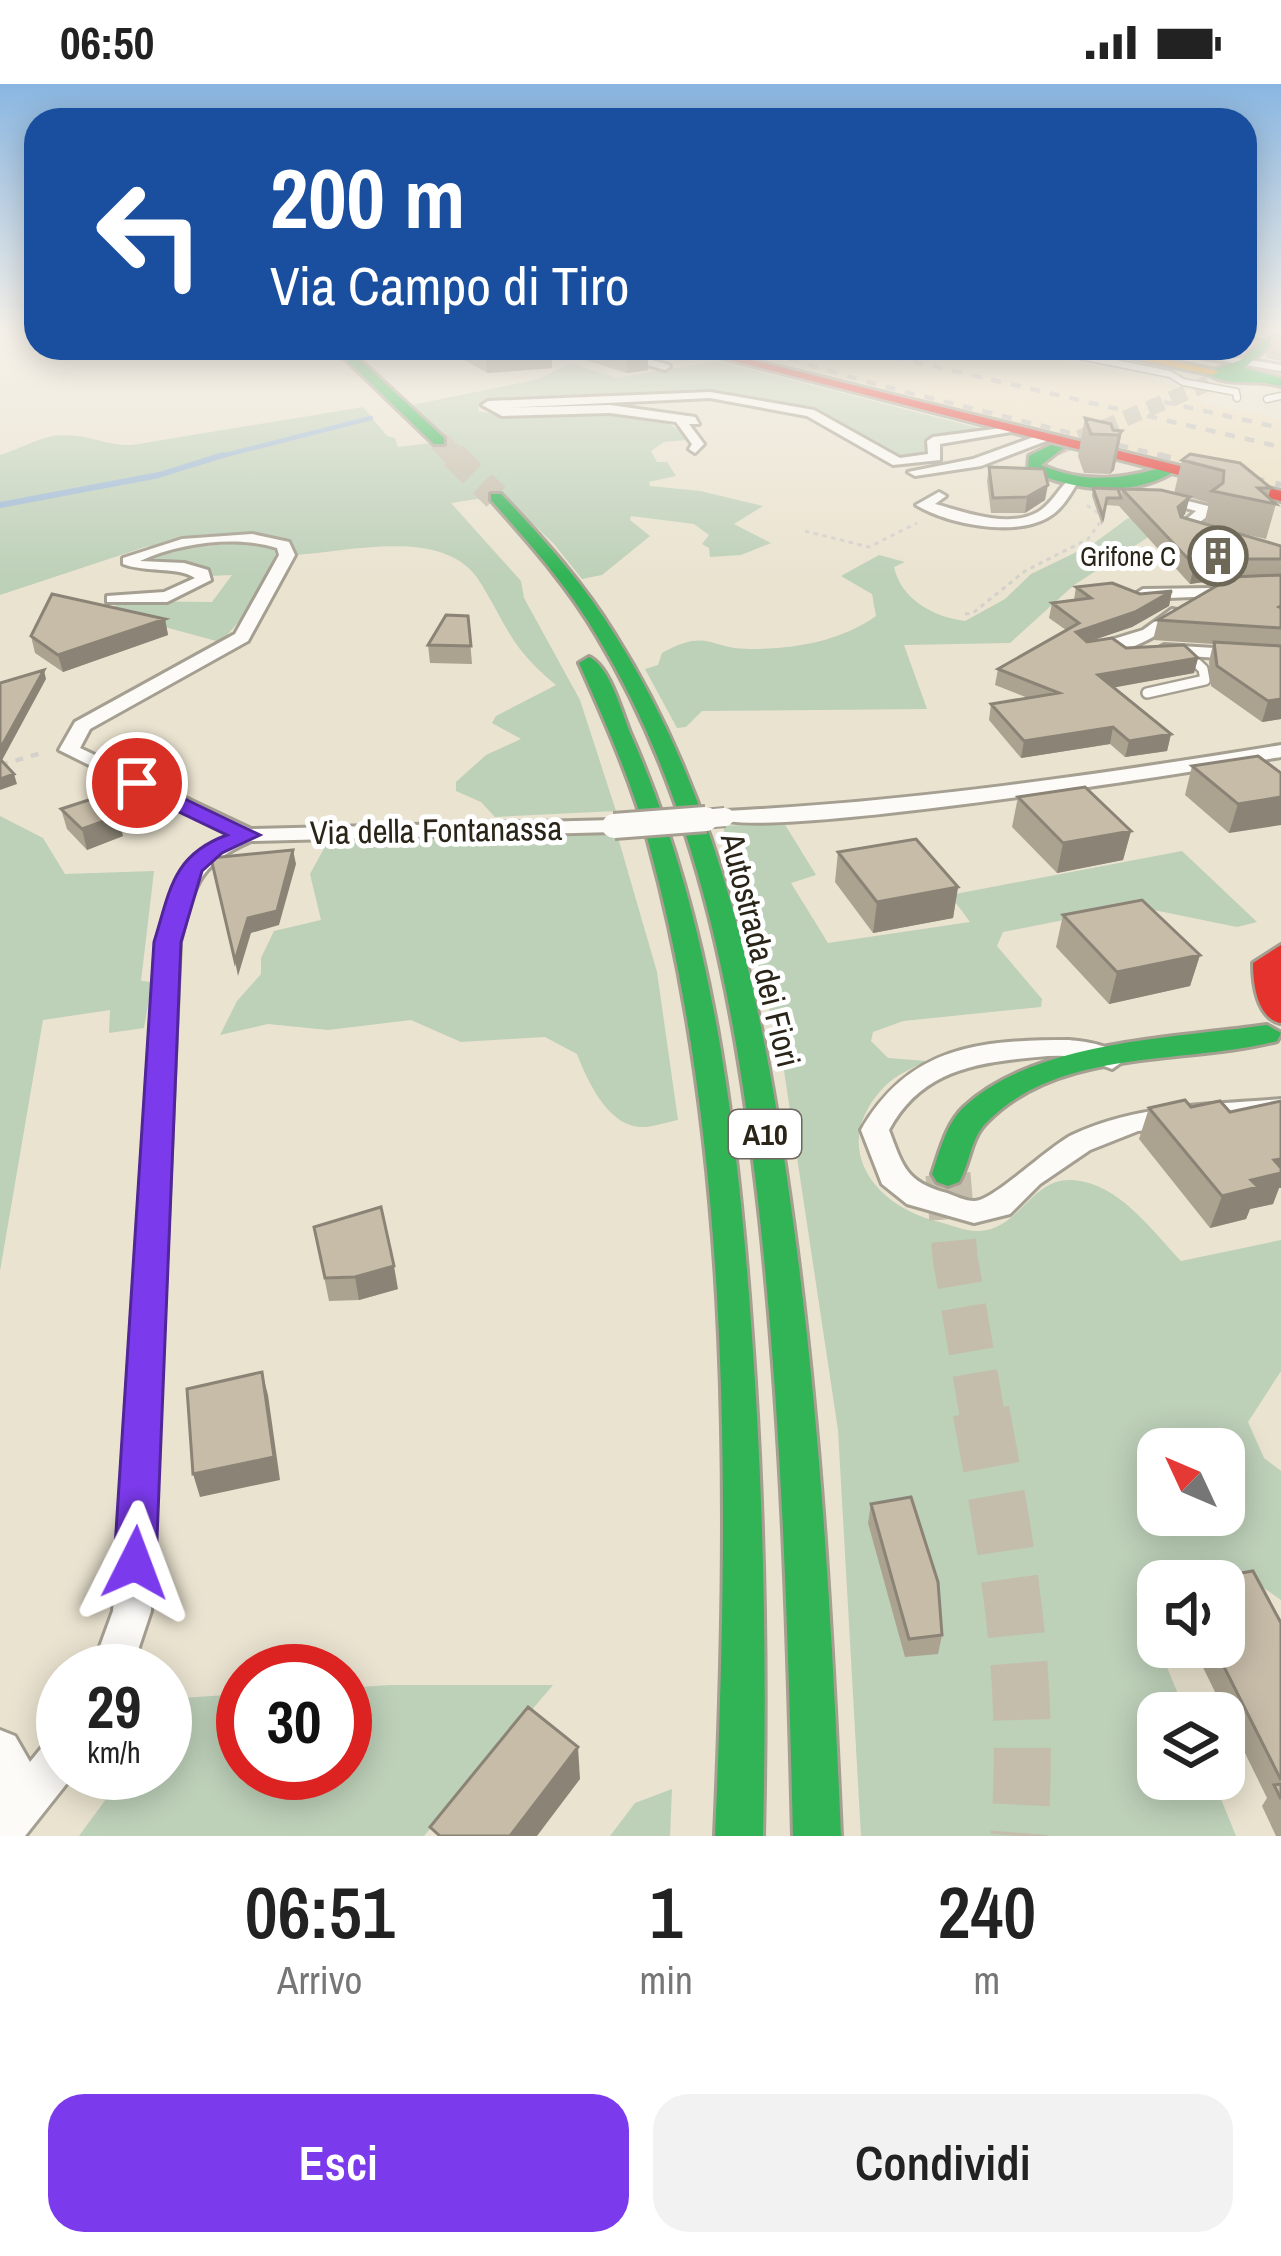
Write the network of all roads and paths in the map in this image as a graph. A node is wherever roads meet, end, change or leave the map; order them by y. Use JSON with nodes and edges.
{"nodes":[{"id":1,"x":398,"y":413,"type":"edge"},
{"id":2,"x":639,"y":413,"type":"edge"},
{"id":3,"x":809,"y":413,"type":"edge"},
{"id":4,"x":921,"y":413,"type":"edge"},
{"id":5,"x":679,"y":418,"type":"junction"},
{"id":6,"x":695,"y":421,"type":"dead end"},
{"id":7,"x":423,"y":437,"type":"tunnel mouth"},
{"id":8,"x":1047,"y":448,"type":"junction"},
{"id":9,"x":695,"y":449,"type":"dead end"},
{"id":10,"x":1171,"y":469,"type":"junction"},
{"id":11,"x":888,"y":475,"type":"dead end"},
{"id":12,"x":1070,"y":486,"type":"junction"},
{"id":13,"x":1112,"y":487,"type":"junction"},
{"id":14,"x":1281,"y":496,"type":"edge"},
{"id":15,"x":940,"y":503,"type":"joint"},
{"id":16,"x":805,"y":532,"type":"dead end"},
{"id":17,"x":1222,"y":542,"type":"edge"},
{"id":18,"x":1240,"y":586,"type":"edge"},
{"id":19,"x":1213,"y":593,"type":"junction"},
{"id":20,"x":1124,"y":594,"type":"edge"},
{"id":21,"x":113,"y":599,"type":"dead end"},
{"id":22,"x":965,"y":614,"type":"dead end"},
{"id":23,"x":1086,"y":649,"type":"edge"},
{"id":24,"x":1187,"y":654,"type":"junction"},
{"id":25,"x":1113,"y":656,"type":"edge"},
{"id":26,"x":1281,"y":657,"type":"edge"},
{"id":27,"x":1147,"y":693,"type":"dead end"},
{"id":28,"x":71,"y":742,"type":"junction"},
{"id":29,"x":1281,"y":752,"type":"edge"},
{"id":30,"x":0,"y":765,"type":"edge"},
{"id":31,"x":248,"y":835,"type":"junction"},
{"id":32,"x":1281,"y":953,"type":"edge"},
{"id":33,"x":1277,"y":1027,"type":"edge"},
{"id":34,"x":1112,"y":1060,"type":"junction"},
{"id":35,"x":1281,"y":1108,"type":"edge"},
{"id":36,"x":948,"y":1174,"type":"tunnel mouth"},
{"id":37,"x":120,"y":1644,"type":"edge"},
{"id":38,"x":0,"y":1751,"type":"edge"},
{"id":39,"x":36,"y":1788,"type":"edge"},
{"id":40,"x":6,"y":1824,"type":"edge"},
{"id":41,"x":739,"y":1836,"type":"edge"},
{"id":42,"x":818,"y":1836,"type":"edge"}],
"edges":[{"from":1,"to":7,"type":"main road"},
{"from":2,"to":5,"type":"street"},
{"from":3,"to":8,"type":"street"},
{"from":4,"to":8,"type":"main road"},
{"from":5,"to":6,"type":"street"},
{"from":5,"to":9,"type":"street"},
{"from":8,"to":10,"type":"main road"},
{"from":8,"to":11,"type":"street"},
{"from":8,"to":12,"type":"main road"},
{"from":10,"to":13,"type":"main road"},
{"from":10,"to":14,"type":"main road"},
{"from":12,"to":13,"type":"main road"},
{"from":12,"to":15,"type":"street"},
{"from":12,"to":22,"type":"path"},
{"from":13,"to":17,"type":"street"},
{"from":15,"to":16,"type":"path"},
{"from":18,"to":19,"type":"street"},
{"from":19,"to":20,"type":"street"},
{"from":19,"to":23,"type":"street"},
{"from":21,"to":28,"type":"street"},
{"from":24,"to":25,"type":"street"},
{"from":24,"to":26,"type":"street"},
{"from":24,"to":27,"type":"lane"},
{"from":28,"to":30,"type":"path"},
{"from":28,"to":31,"type":"street"},
{"from":29,"to":31,"type":"street","name":"Via della Fontanassa","bridge":true},
{"from":31,"to":37,"type":"street","name":"Via della Fontanassa"},
{"from":32,"to":33,"type":"main road"},
{"from":33,"to":34,"type":"main road"},
{"from":34,"to":35,"type":"street"},
{"from":34,"to":36,"type":"main road"},
{"from":38,"to":40,"type":"street"},
{"from":39,"to":40,"type":"street"},
{"from":41,"to":42,"type":"main road","name":"Autostrada dei Fiori","number":"A10"}]}
